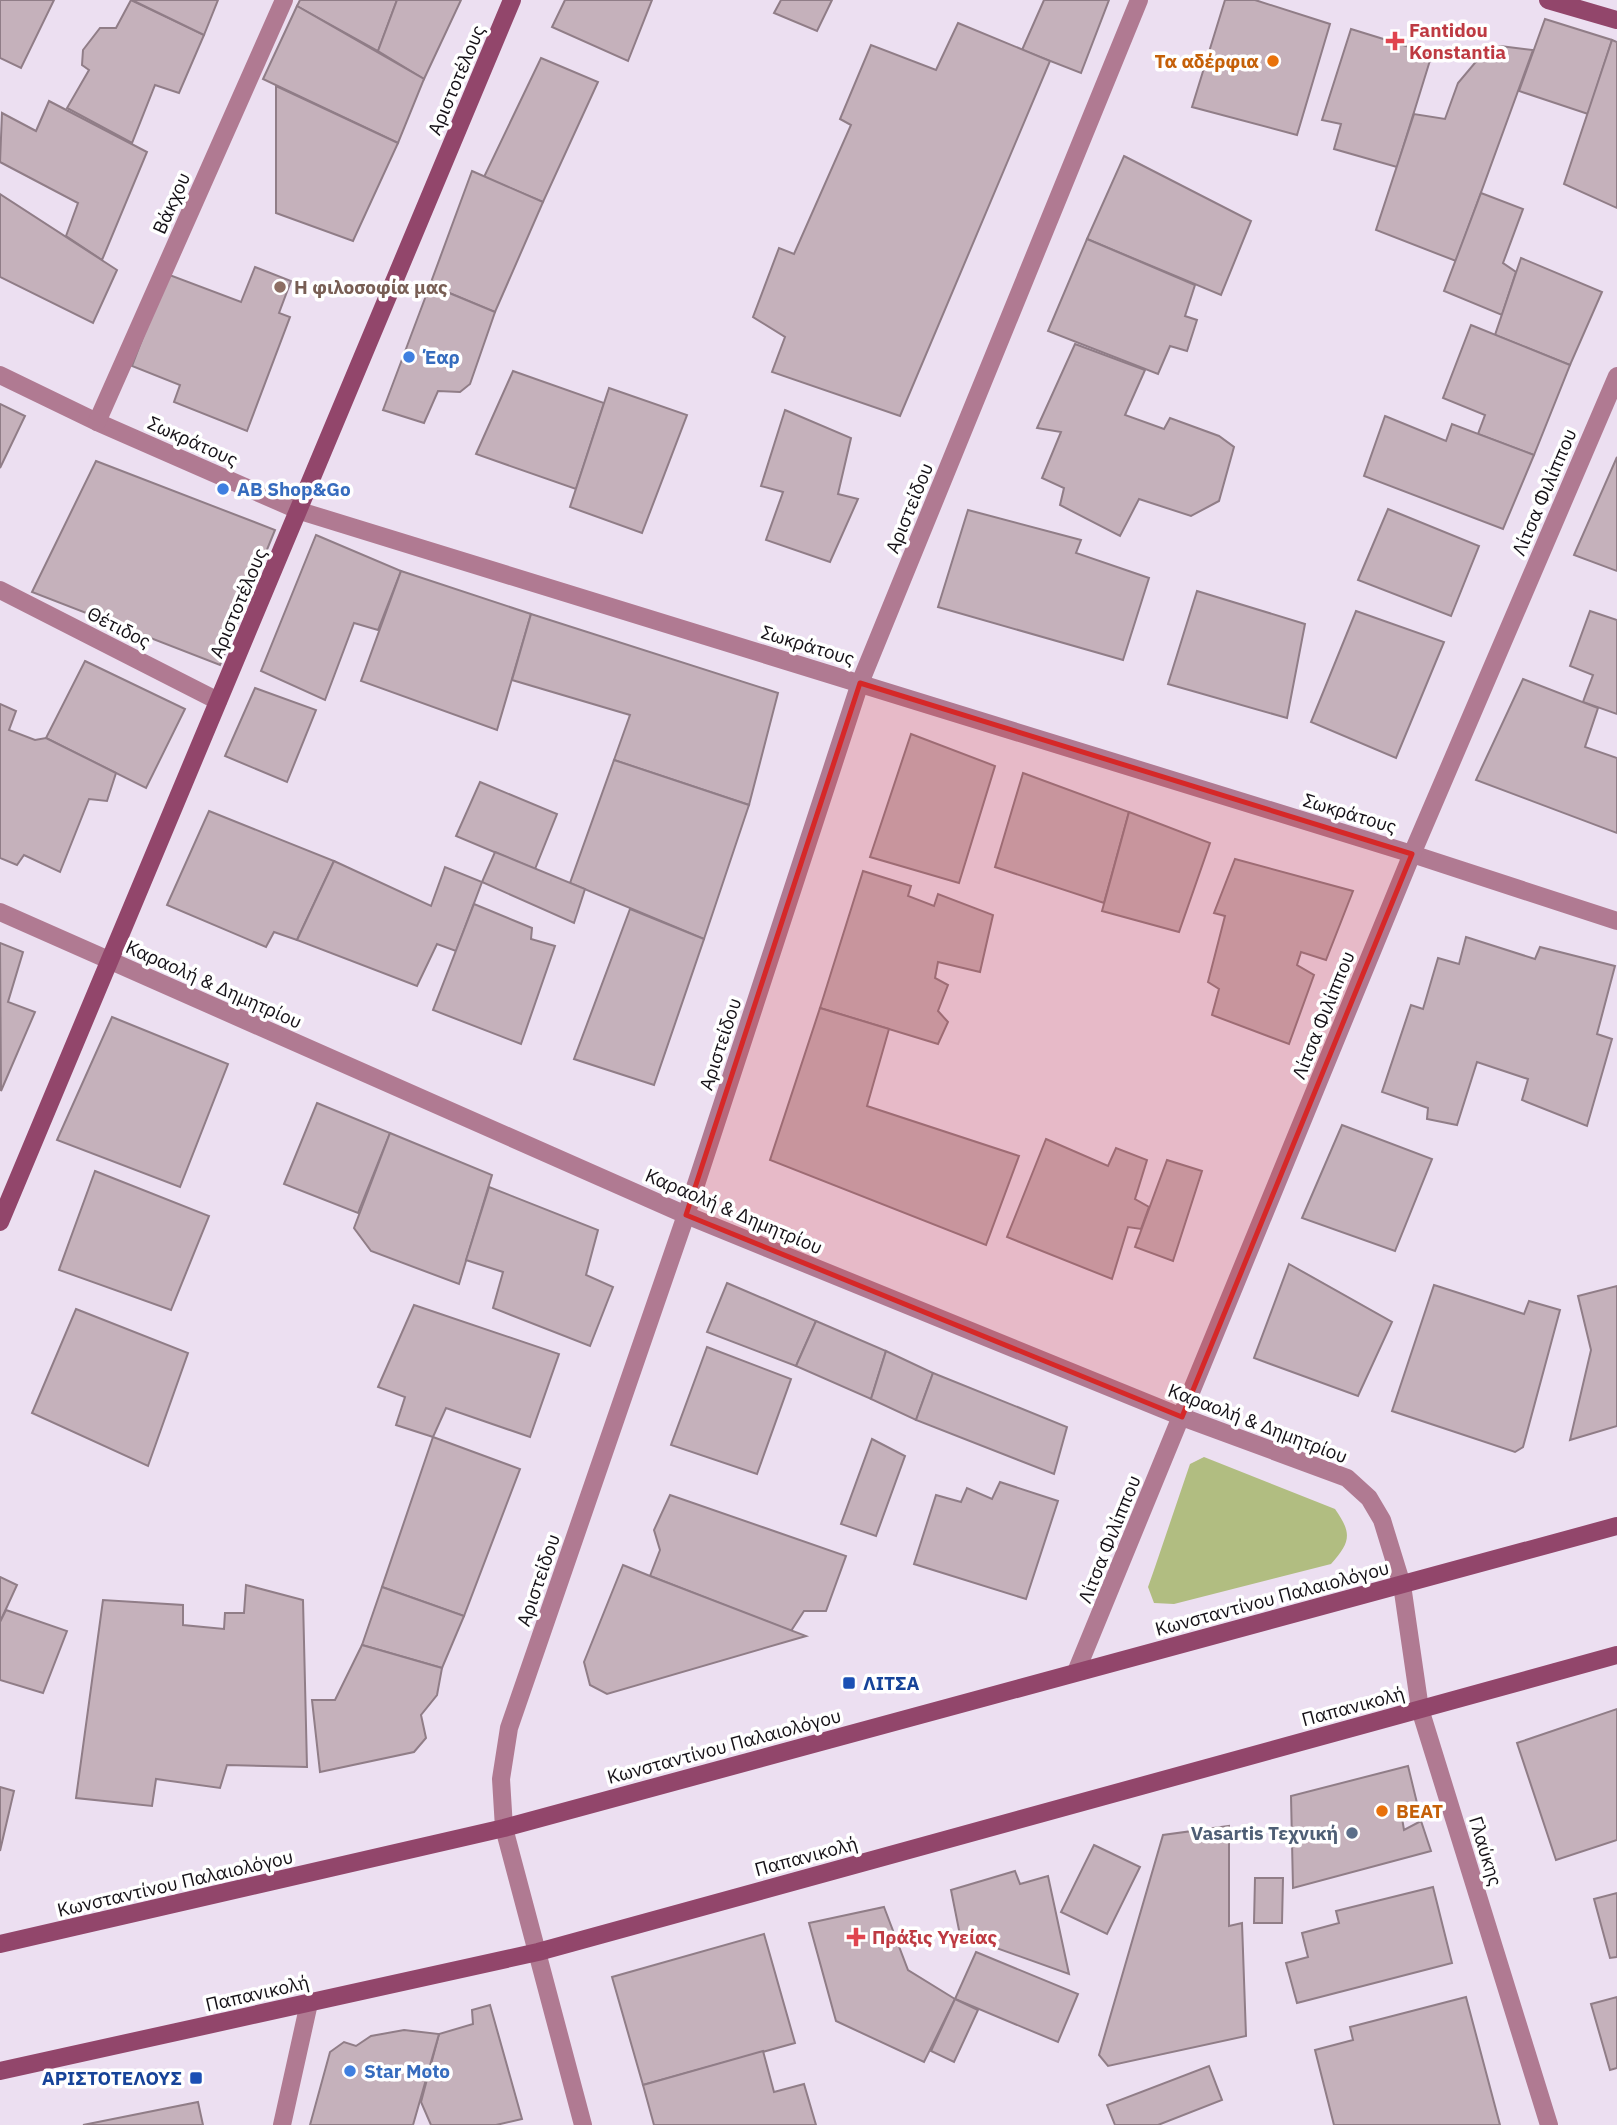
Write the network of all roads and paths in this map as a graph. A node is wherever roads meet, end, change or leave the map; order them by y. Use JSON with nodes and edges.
{"nodes":[{"id":1,"x":284,"y":0,"type":"edge"},
{"id":2,"x":512,"y":0,"type":"edge"},
{"id":3,"x":1139,"y":0,"type":"edge"},
{"id":4,"x":1548,"y":0,"type":"edge"},
{"id":5,"x":1617,"y":20,"type":"edge"},
{"id":6,"x":0,"y":375,"type":"edge"},
{"id":7,"x":1617,"y":376,"type":"edge"},
{"id":8,"x":97,"y":422,"type":"junction"},
{"id":9,"x":300,"y":511,"type":"junction"},
{"id":10,"x":0,"y":590,"type":"edge"},
{"id":11,"x":860,"y":683,"type":"junction"},
{"id":12,"x":218,"y":701,"type":"junction"},
{"id":13,"x":1412,"y":854,"type":"junction"},
{"id":14,"x":0,"y":912,"type":"edge"},
{"id":15,"x":1617,"y":921,"type":"edge"},
{"id":16,"x":110,"y":961,"type":"junction"},
{"id":17,"x":686,"y":1215,"type":"junction"},
{"id":18,"x":0,"y":1222,"type":"edge"},
{"id":19,"x":1181,"y":1417,"type":"junction"},
{"id":20,"x":1617,"y":1526,"type":"edge"},
{"id":21,"x":1402,"y":1585,"type":"junction"},
{"id":22,"x":1617,"y":1655,"type":"edge"},
{"id":23,"x":1076,"y":1672,"type":"junction"},
{"id":24,"x":1420,"y":1709,"type":"junction"},
{"id":25,"x":504,"y":1828,"type":"junction"},
{"id":26,"x":0,"y":1944,"type":"edge"},
{"id":27,"x":538,"y":1952,"type":"junction"},
{"id":28,"x":309,"y":2003,"type":"junction"},
{"id":29,"x":0,"y":2071,"type":"edge"},
{"id":30,"x":282,"y":2125,"type":"edge"},
{"id":31,"x":583,"y":2125,"type":"edge"},
{"id":32,"x":1549,"y":2125,"type":"edge"}],
"edges":[{"from":1,"to":8,"type":"street","name":"Βάκχου"},
{"from":2,"to":9,"type":"main road","name":"Αριστοτέλους"},
{"from":3,"to":11,"type":"street","name":"Αριστείδου"},
{"from":4,"to":5,"type":"main road"},
{"from":6,"to":8,"type":"street","name":"Σωκράτους"},
{"from":7,"to":13,"type":"street","name":"Λίτσα Φιλίππου"},
{"from":8,"to":9,"type":"street","name":"Σωκράτους"},
{"from":9,"to":11,"type":"street","name":"Σωκράτους"},
{"from":9,"to":12,"type":"main road","name":"Αριστοτέλους"},
{"from":10,"to":12,"type":"street","name":"Θέτιδος"},
{"from":11,"to":13,"type":"street","name":"Σωκράτους"},
{"from":11,"to":17,"type":"street","name":"Αριστείδου"},
{"from":12,"to":16,"type":"main road","name":"Αριστοτέλους"},
{"from":13,"to":15,"type":"street","name":"Σωκράτους"},
{"from":13,"to":19,"type":"street","name":"Λίτσα Φιλίππου"},
{"from":14,"to":16,"type":"street","name":"Καραολή & Δημητρίου"},
{"from":16,"to":17,"type":"street","name":"Καραολή & Δημητρίου"},
{"from":16,"to":18,"type":"main road","name":"Αριστοτέλους"},
{"from":17,"to":19,"type":"street","name":"Καραολή & Δημητρίου"},
{"from":17,"to":25,"type":"street","name":"Αριστείδου"},
{"from":19,"to":21,"type":"street","name":"Καραολή & Δημητρίου"},
{"from":19,"to":23,"type":"street","name":"Λίτσα Φιλίππου"},
{"from":20,"to":21,"type":"main road","name":"Κωνσταντίνου Παλαιολόγου"},
{"from":21,"to":23,"type":"main road","name":"Κωνσταντίνου Παλαιολόγου"},
{"from":21,"to":24,"type":"street","name":"Γλαύκης"},
{"from":22,"to":24,"type":"main road","name":"Παπανικολή"},
{"from":23,"to":25,"type":"main road","name":"Κωνσταντίνου Παλαιολόγου"},
{"from":24,"to":27,"type":"main road","name":"Παπανικολή"},
{"from":24,"to":32,"type":"street","name":"Γλαύκης"},
{"from":25,"to":26,"type":"main road","name":"Κωνσταντίνου Παλαιολόγου"},
{"from":25,"to":27,"type":"street","name":"Αριστείδου"},
{"from":27,"to":28,"type":"main road","name":"Παπανικολή"},
{"from":27,"to":31,"type":"street","name":"Αριστείδου"},
{"from":28,"to":29,"type":"main road","name":"Παπανικολή"},
{"from":28,"to":30,"type":"street"}]}
